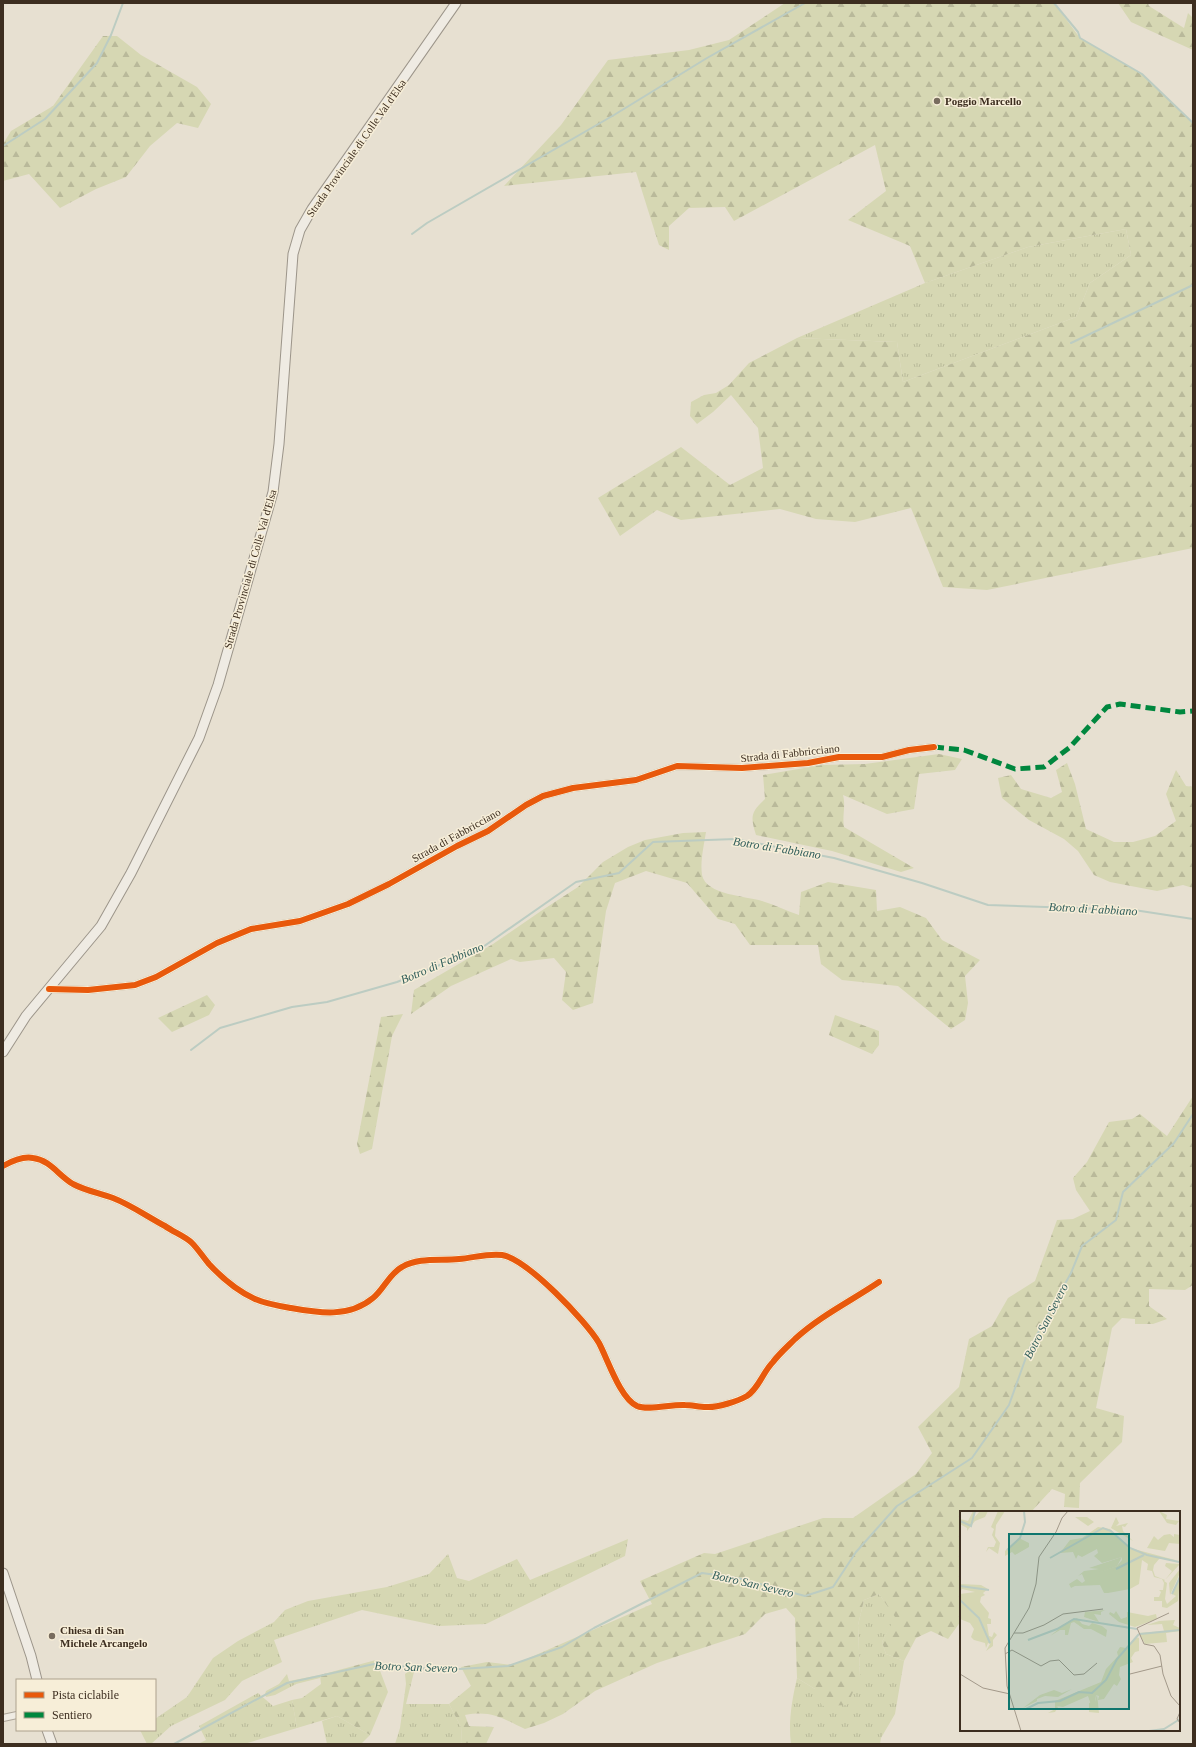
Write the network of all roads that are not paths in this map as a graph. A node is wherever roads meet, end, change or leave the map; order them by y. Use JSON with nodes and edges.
{"nodes":[{"id":1,"x":456,"y":3,"type":"edge"},
{"id":2,"x":934,"y":747,"type":"dead end"},
{"id":3,"x":49,"y":989,"type":"junction"},
{"id":4,"x":3,"y":1052,"type":"edge"},
{"id":5,"x":3,"y":1166,"type":"edge"},
{"id":6,"x":879,"y":1282,"type":"dead end"},
{"id":7,"x":3,"y":1573,"type":"edge"},
{"id":8,"x":6,"y":1591,"type":"edge"},
{"id":9,"x":37,"y":1679,"type":"edge"},
{"id":10,"x":16,"y":1715,"type":"edge"},
{"id":11,"x":3,"y":1718,"type":"edge"},
{"id":12,"x":47,"y":1731,"type":"edge"},
{"id":13,"x":52,"y":1744,"type":"edge"}],
"edges":[{"from":1,"to":3,"type":"main road","name":"Strada Provinciale di Colle Val d'Elsa"},
{"from":2,"to":3,"type":"street","name":"Strada di Fabbricciano"},
{"from":3,"to":4,"type":"main road","name":"Strada Provinciale di Colle Val d'Elsa"},
{"from":5,"to":6,"type":"street"},
{"from":7,"to":8,"type":"main road"},
{"from":8,"to":9,"type":"main road"},
{"from":10,"to":11,"type":"street"},
{"from":12,"to":13,"type":"main road"}]}
